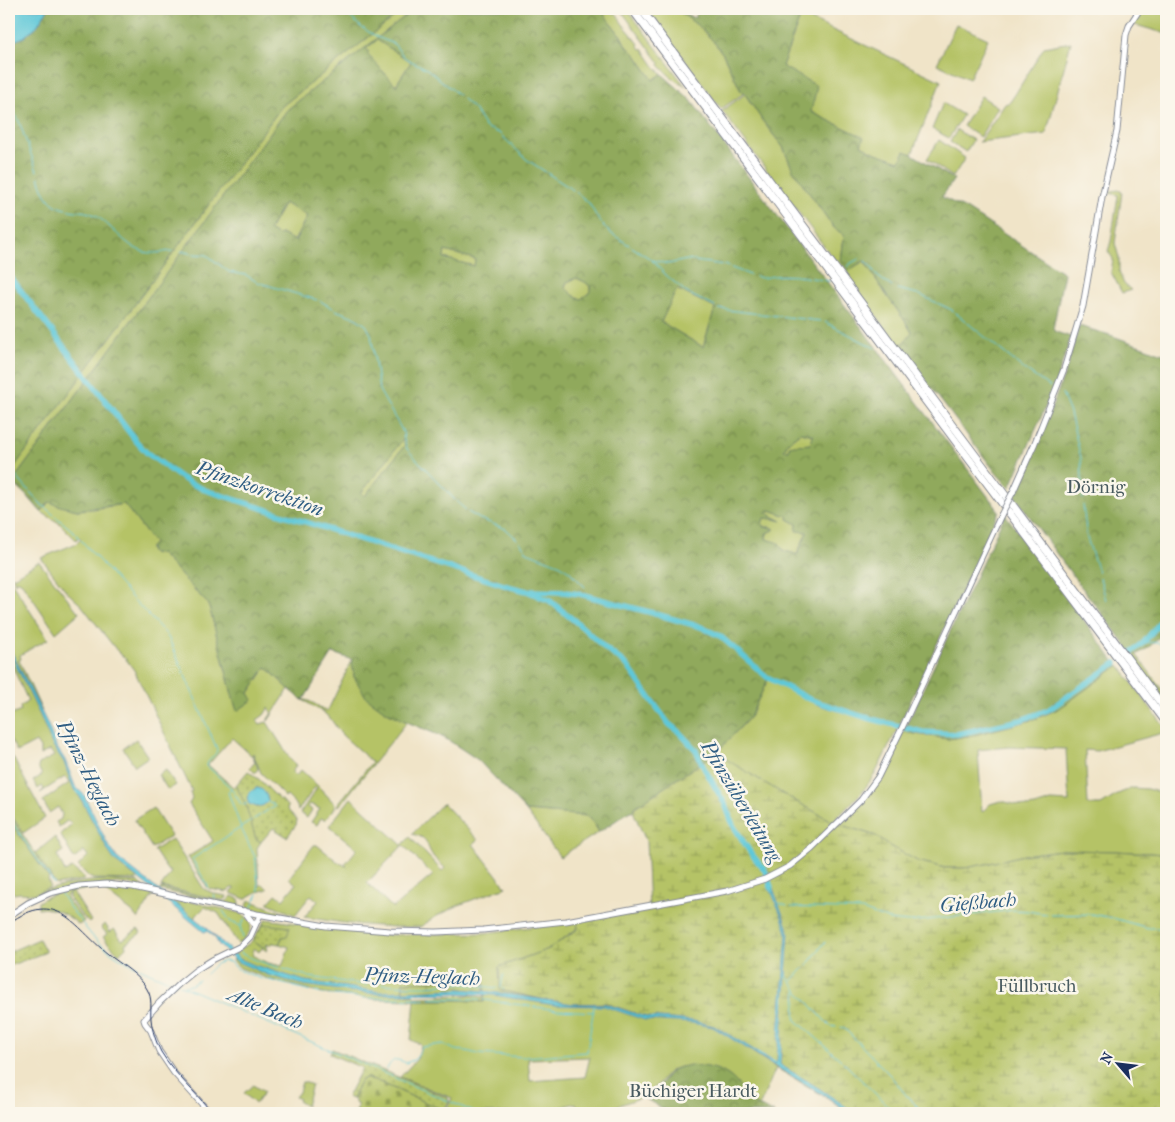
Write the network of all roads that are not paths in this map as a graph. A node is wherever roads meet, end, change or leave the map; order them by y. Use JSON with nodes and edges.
{"nodes":[{"id":1,"x":632,"y":9,"type":"edge"},
{"id":2,"x":641,"y":9,"type":"edge"},
{"id":3,"x":1140,"y":9,"type":"edge"},
{"id":4,"x":1166,"y":710,"type":"edge"},
{"id":5,"x":1166,"y":722,"type":"edge"},
{"id":6,"x":244,"y":911,"type":"junction"},
{"id":7,"x":258,"y":914,"type":"junction"},
{"id":8,"x":9,"y":916,"type":"edge"},
{"id":9,"x":253,"y":925,"type":"junction"},
{"id":10,"x":210,"y":1113,"type":"edge"}],
"edges":[{"from":1,"to":5,"type":"highway"},
{"from":2,"to":4,"type":"highway"},
{"from":3,"to":7,"type":"main road","bridge":true},
{"from":6,"to":7,"type":"main road"},
{"from":6,"to":8,"type":"main road"},
{"from":6,"to":9,"type":"main road"},
{"from":7,"to":9,"type":"main road"},
{"from":9,"to":10,"type":"main road"}]}
